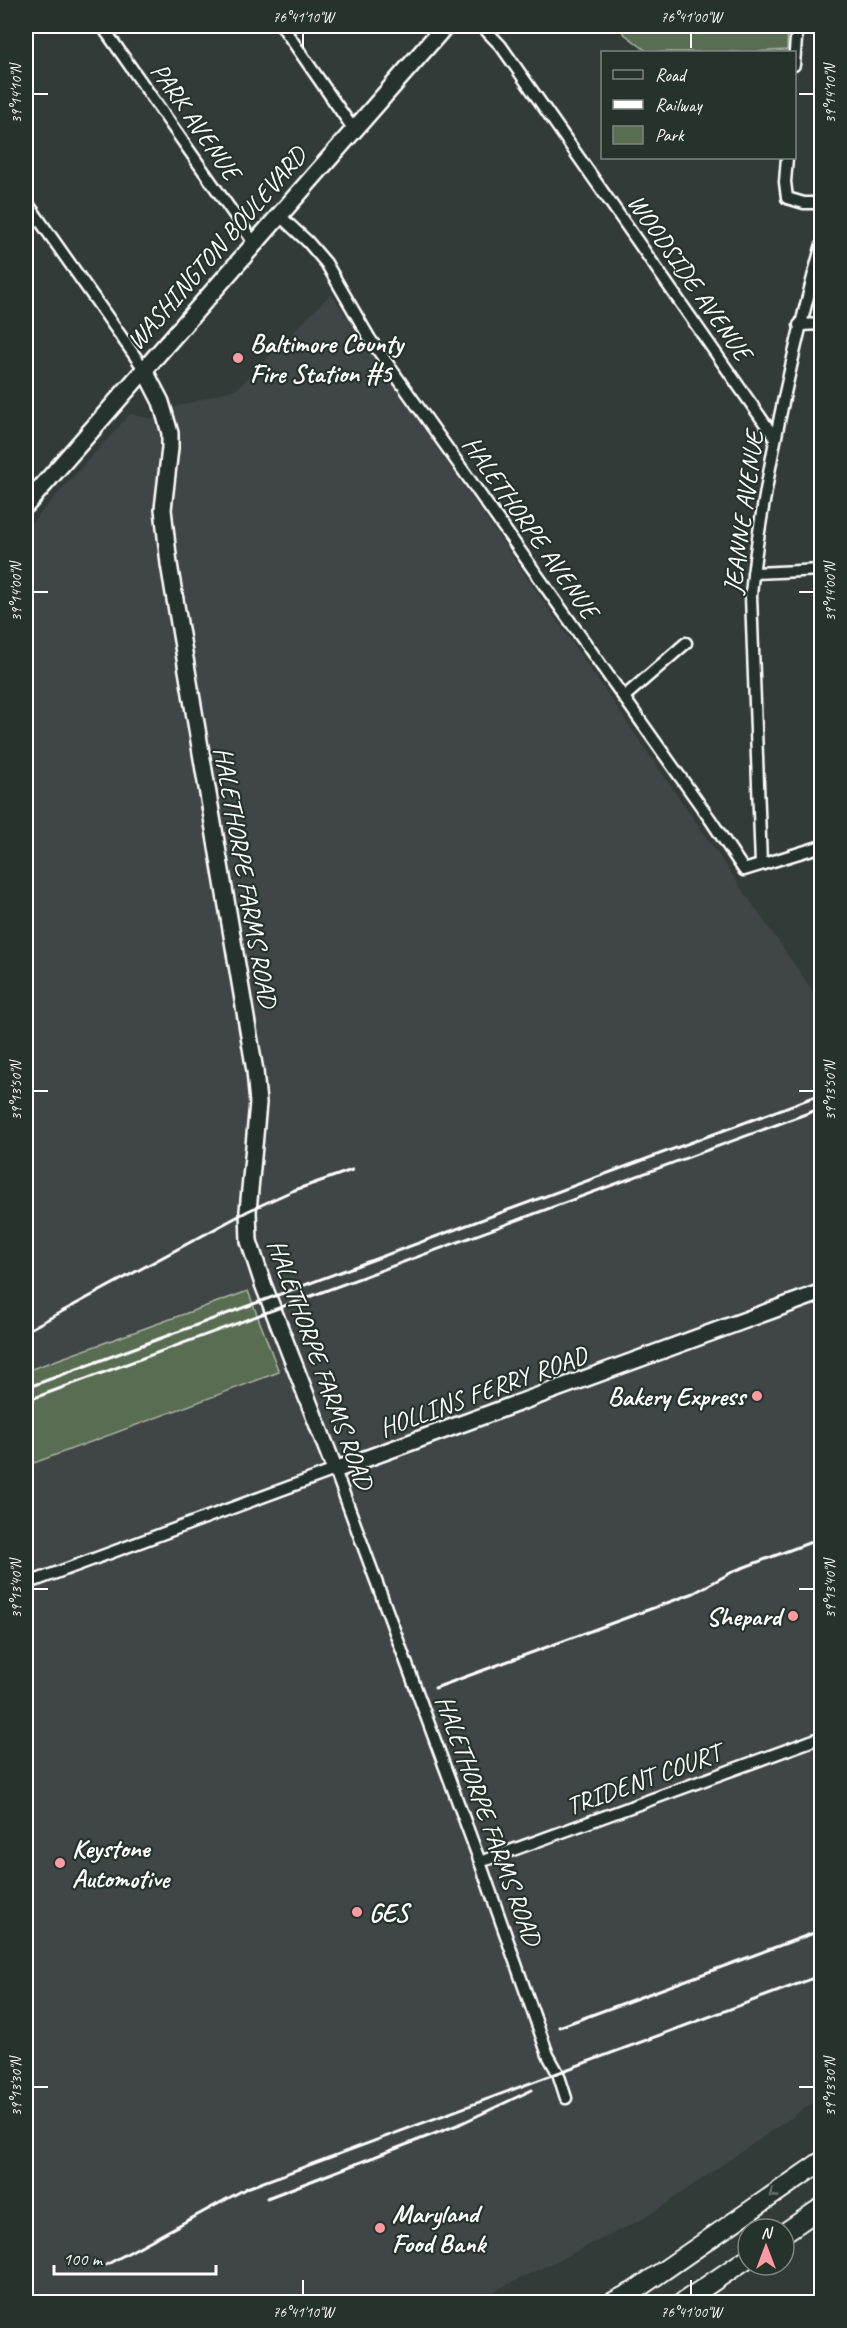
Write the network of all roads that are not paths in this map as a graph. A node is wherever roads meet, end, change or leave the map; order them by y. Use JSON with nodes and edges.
{"nodes":[{"id":1,"x":102,"y":26,"type":"edge"},
{"id":2,"x":282,"y":26,"type":"edge"},
{"id":3,"x":445,"y":26,"type":"edge"},
{"id":4,"x":482,"y":26,"type":"edge"},
{"id":5,"x":797,"y":26,"type":"edge"},
{"id":6,"x":796,"y":51,"type":"edge"},
{"id":7,"x":354,"y":130,"type":"junction"},
{"id":8,"x":787,"y":159,"type":"edge"},
{"id":9,"x":26,"y":201,"type":"edge"},
{"id":10,"x":822,"y":203,"type":"edge"},
{"id":11,"x":279,"y":215,"type":"junction"},
{"id":12,"x":254,"y":243,"type":"junction"},
{"id":13,"x":822,"y":244,"type":"edge"},
{"id":14,"x":822,"y":324,"type":"edge"},
{"id":15,"x":800,"y":325,"type":"junction"},
{"id":16,"x":144,"y":369,"type":"junction"},
{"id":17,"x":775,"y":438,"type":"junction"},
{"id":18,"x":28,"y":497,"type":"edge"},
{"id":19,"x":822,"y":570,"type":"edge"},
{"id":20,"x":753,"y":573,"type":"junction"},
{"id":21,"x":686,"y":643,"type":"dead end"},
{"id":22,"x":624,"y":697,"type":"junction"},
{"id":23,"x":822,"y":846,"type":"edge"},
{"id":24,"x":761,"y":864,"type":"junction"},
{"id":25,"x":822,"y":1292,"type":"edge"},
{"id":26,"x":335,"y":1470,"type":"junction"},
{"id":27,"x":26,"y":1584,"type":"edge"},
{"id":28,"x":822,"y":1737,"type":"edge"},
{"id":29,"x":480,"y":1862,"type":"junction"},
{"id":30,"x":566,"y":2098,"type":"dead end"},
{"id":31,"x":822,"y":2161,"type":"edge"},
{"id":32,"x":822,"y":2207,"type":"edge"},
{"id":33,"x":796,"y":2225,"type":"edge"},
{"id":34,"x":736,"y":2266,"type":"edge"},
{"id":35,"x":613,"y":2302,"type":"edge"},
{"id":36,"x":683,"y":2302,"type":"edge"}],
"edges":[{"from":1,"to":12,"type":"street","name":"PARK AVENUE"},
{"from":2,"to":7,"type":"street"},
{"from":3,"to":7,"type":"main road","name":"WASHINGTON BOULEVARD"},
{"from":4,"to":17,"type":"street","name":"WOODSIDE AVENUE"},
{"from":5,"to":6,"type":"street"},
{"from":7,"to":11,"type":"main road","name":"WASHINGTON BOULEVARD"},
{"from":8,"to":10,"type":"street"},
{"from":9,"to":16,"type":"street"},
{"from":11,"to":12,"type":"main road","name":"WASHINGTON BOULEVARD"},
{"from":11,"to":22,"type":"street","name":"HALETHORPE AVENUE"},
{"from":12,"to":16,"type":"main road","name":"WASHINGTON BOULEVARD"},
{"from":13,"to":15,"type":"street","name":"JEANNE AVENUE"},
{"from":14,"to":15,"type":"street"},
{"from":15,"to":17,"type":"street","name":"JEANNE AVENUE"},
{"from":16,"to":18,"type":"main road","name":"WASHINGTON BOULEVARD"},
{"from":16,"to":26,"type":"street","name":"HALETHORPE FARMS ROAD"},
{"from":17,"to":20,"type":"street","name":"JEANNE AVENUE"},
{"from":19,"to":20,"type":"street"},
{"from":20,"to":24,"type":"street","name":"JEANNE AVENUE"},
{"from":21,"to":22,"type":"street"},
{"from":22,"to":24,"type":"street","name":"HALETHORPE AVENUE"},
{"from":23,"to":24,"type":"street"},
{"from":25,"to":26,"type":"street","name":"HOLLINS FERRY ROAD"},
{"from":26,"to":27,"type":"street","name":"HOLLINS FERRY ROAD"},
{"from":26,"to":29,"type":"street","name":"HALETHORPE FARMS ROAD"},
{"from":28,"to":29,"type":"street","name":"TRIDENT COURT"},
{"from":29,"to":30,"type":"street","name":"HALETHORPE FARMS ROAD"},
{"from":31,"to":35,"type":"highway","one_way":true},
{"from":32,"to":33,"type":"highway"},
{"from":34,"to":36,"type":"highway"}]}
